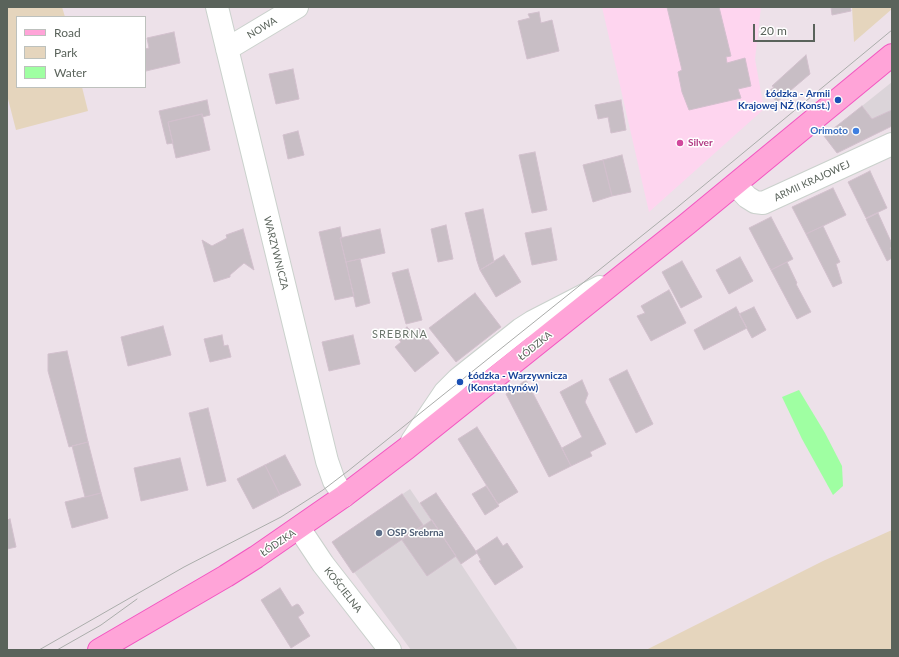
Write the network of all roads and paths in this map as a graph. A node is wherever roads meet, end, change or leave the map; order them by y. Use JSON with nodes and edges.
{"nodes":[{"id":1,"x":217,"y":7,"type":"edge"},
{"id":2,"x":298,"y":7,"type":"edge"},
{"id":3,"x":227,"y":49,"type":"junction"},
{"id":4,"x":892,"y":55,"type":"edge"},
{"id":5,"x":892,"y":144,"type":"edge"},
{"id":6,"x":736,"y":185,"type":"junction"},
{"id":7,"x":344,"y":496,"type":"junction"},
{"id":8,"x":299,"y":528,"type":"junction"},
{"id":9,"x":99,"y":650,"type":"edge"},
{"id":10,"x":390,"y":650,"type":"edge"}],
"edges":[{"from":1,"to":3,"type":"street","name":"WARZYWNICZA"},
{"from":2,"to":3,"type":"street","name":"NOWA"},
{"from":3,"to":7,"type":"street","name":"WARZYWNICZA"},
{"from":4,"to":6,"type":"main road","name":"ŁÓDZKA"},
{"from":5,"to":6,"type":"street","name":"ARMII KRAJOWEJ"},
{"from":6,"to":7,"type":"main road","name":"ŁÓDZKA"},
{"from":7,"to":8,"type":"main road","name":"ŁÓDZKA"},
{"from":8,"to":9,"type":"main road","name":"ŁÓDZKA"},
{"from":8,"to":10,"type":"street","name":"KOŚCIELNA"}]}
